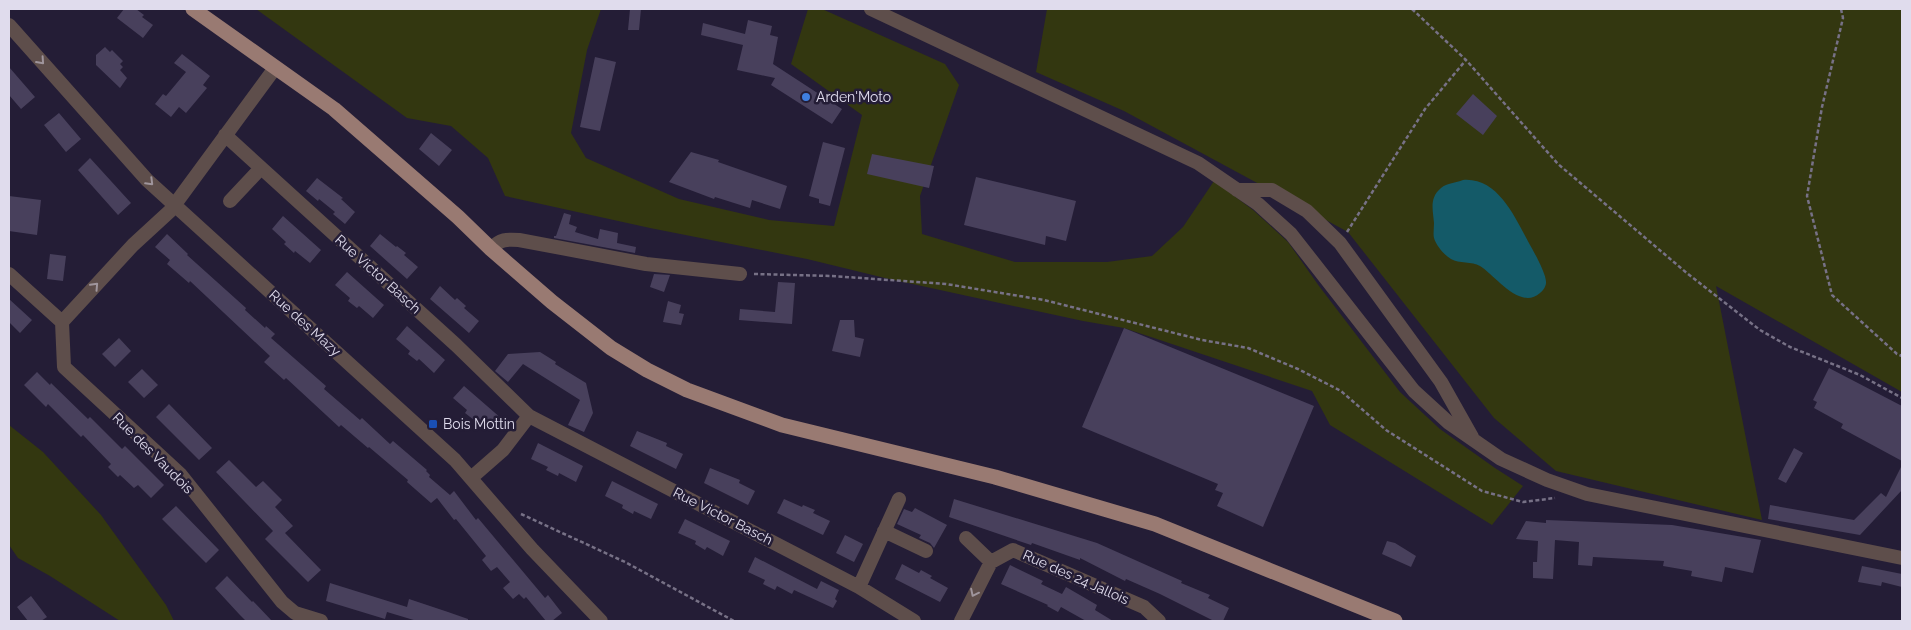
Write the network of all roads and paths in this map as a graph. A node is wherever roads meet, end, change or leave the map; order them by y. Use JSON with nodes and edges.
{"nodes":[{"id":1,"x":193,"y":9,"type":"edge"},
{"id":2,"x":871,"y":9,"type":"edge"},
{"id":3,"x":1412,"y":9,"type":"edge"},
{"id":4,"x":1841,"y":9,"type":"edge"},
{"id":5,"x":9,"y":25,"type":"edge"},
{"id":6,"x":1466,"y":60,"type":"junction"},
{"id":7,"x":275,"y":68,"type":"junction"},
{"id":8,"x":225,"y":135,"type":"junction"},
{"id":9,"x":261,"y":168,"type":"junction"},
{"id":10,"x":1237,"y":190,"type":"junction"},
{"id":11,"x":230,"y":201,"type":"dead end"},
{"id":12,"x":174,"y":205,"type":"junction"},
{"id":13,"x":1340,"y":243,"type":"junction"},
{"id":14,"x":491,"y":249,"type":"junction"},
{"id":15,"x":9,"y":274,"type":"edge"},
{"id":16,"x":740,"y":274,"type":"joint"},
{"id":17,"x":62,"y":322,"type":"junction"},
{"id":18,"x":1902,"y":356,"type":"edge"},
{"id":19,"x":1902,"y":398,"type":"edge"},
{"id":20,"x":529,"y":416,"type":"junction"},
{"id":21,"x":1474,"y":440,"type":"junction"},
{"id":22,"x":471,"y":478,"type":"junction"},
{"id":23,"x":1560,"y":497,"type":"dead end"},
{"id":24,"x":899,"y":499,"type":"dead end"},
{"id":25,"x":517,"y":512,"type":"dead end"},
{"id":26,"x":884,"y":531,"type":"junction"},
{"id":27,"x":966,"y":538,"type":"dead end"},
{"id":28,"x":926,"y":551,"type":"dead end"},
{"id":29,"x":1902,"y":558,"type":"edge"},
{"id":30,"x":991,"y":562,"type":"junction"},
{"id":31,"x":859,"y":587,"type":"junction"},
{"id":32,"x":321,"y":621,"type":"edge"},
{"id":33,"x":601,"y":621,"type":"edge"},
{"id":34,"x":734,"y":621,"type":"edge"},
{"id":35,"x":914,"y":621,"type":"edge"},
{"id":36,"x":960,"y":621,"type":"edge"},
{"id":37,"x":1159,"y":621,"type":"edge"},
{"id":38,"x":1395,"y":621,"type":"edge"}],
"edges":[{"from":1,"to":7,"type":"main road"},
{"from":2,"to":10,"type":"street"},
{"from":3,"to":6,"type":"path"},
{"from":4,"to":18,"type":"path"},
{"from":5,"to":12,"type":"street","name":"Rue des Mazy","one_way":true},
{"from":6,"to":13,"type":"path"},
{"from":6,"to":19,"type":"path"},
{"from":7,"to":8,"type":"street"},
{"from":7,"to":14,"type":"main road"},
{"from":8,"to":9,"type":"street","name":"Rue Victor Basch"},
{"from":8,"to":12,"type":"street"},
{"from":9,"to":11,"type":"street"},
{"from":9,"to":20,"type":"street","name":"Rue Victor Basch"},
{"from":10,"to":13,"type":"street"},
{"from":10,"to":21,"type":"street"},
{"from":17,"to":12,"type":"street","one_way":true},
{"from":12,"to":22,"type":"street","name":"Rue des Mazy"},
{"from":13,"to":21,"type":"street"},
{"from":14,"to":16,"type":"street"},
{"from":14,"to":38,"type":"main road"},
{"from":15,"to":17,"type":"street"},
{"from":16,"to":23,"type":"path"},
{"from":17,"to":32,"type":"street","name":"Rue des Vaudois"},
{"from":20,"to":22,"type":"street"},
{"from":20,"to":31,"type":"street","name":"Rue Victor Basch"},
{"from":21,"to":29,"type":"street"},
{"from":22,"to":33,"type":"street","name":"Rue des Mazy"},
{"from":24,"to":26,"type":"street"},
{"from":25,"to":34,"type":"path"},
{"from":26,"to":28,"type":"street"},
{"from":26,"to":31,"type":"street"},
{"from":27,"to":30,"type":"street"},
{"from":30,"to":36,"type":"street","one_way":true},
{"from":30,"to":37,"type":"street","name":"Rue des 24 Jallois"},
{"from":31,"to":35,"type":"street","name":"Rue Victor Basch"}]}
